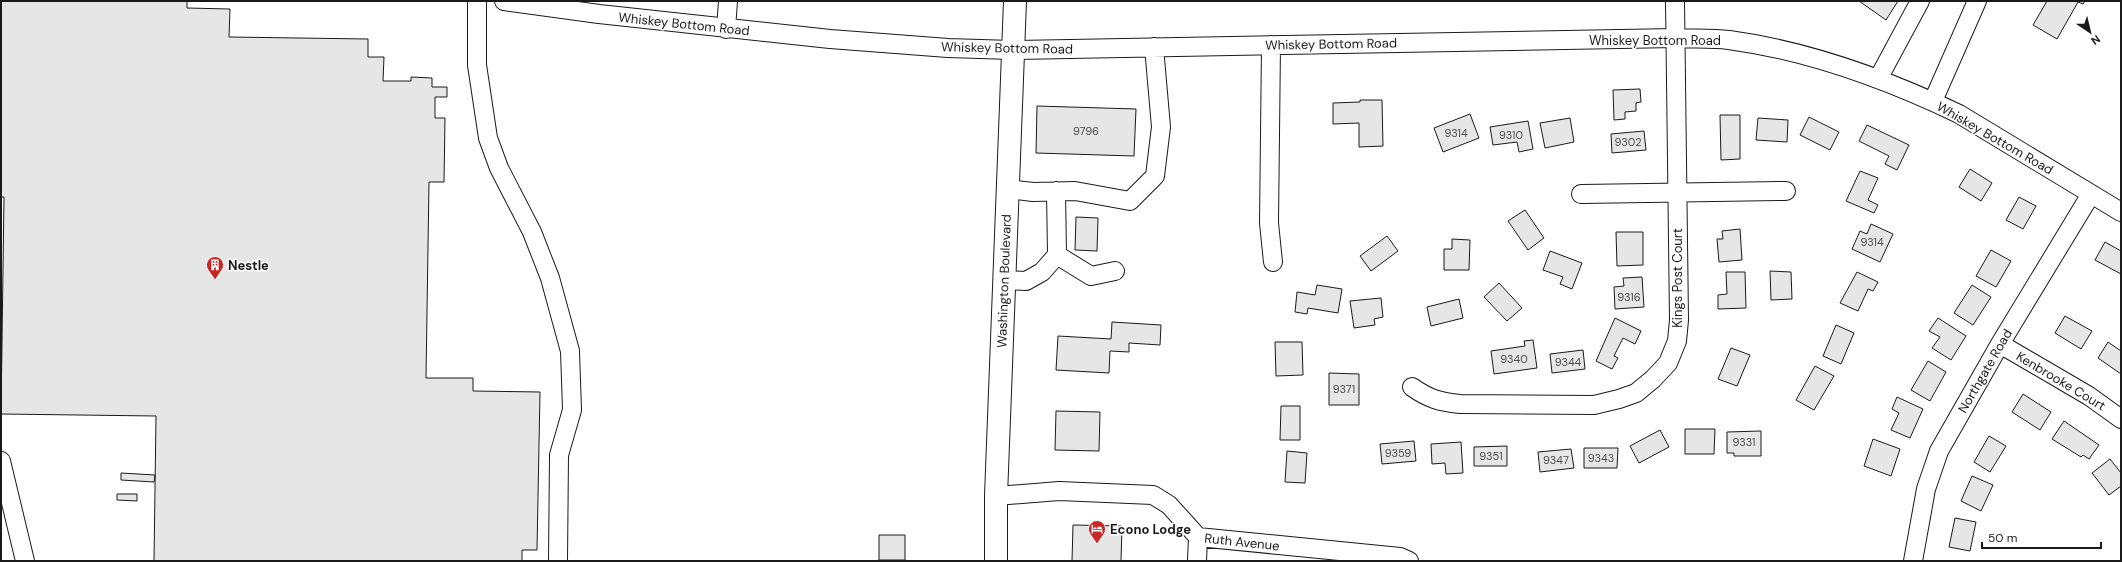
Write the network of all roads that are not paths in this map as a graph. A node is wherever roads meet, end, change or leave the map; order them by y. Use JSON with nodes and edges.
{"nodes":[{"id":1,"x":477,"y":1,"type":"edge"},
{"id":2,"x":504,"y":1,"type":"edge"},
{"id":3,"x":728,"y":1,"type":"edge"},
{"id":4,"x":1015,"y":1,"type":"edge"},
{"id":5,"x":1675,"y":1,"type":"edge"},
{"id":6,"x":1920,"y":1,"type":"edge"},
{"id":7,"x":1977,"y":1,"type":"edge"},
{"id":8,"x":533,"y":3,"type":"edge"},
{"id":9,"x":726,"y":29,"type":"junction"},
{"id":10,"x":1675,"y":38,"type":"junction"},
{"id":11,"x":1271,"y":45,"type":"junction"},
{"id":12,"x":1154,"y":47,"type":"junction"},
{"id":13,"x":1012,"y":50,"type":"junction"},
{"id":14,"x":1878,"y":79,"type":"junction"},
{"id":15,"x":1933,"y":102,"type":"junction"},
{"id":16,"x":1007,"y":190,"type":"junction"},
{"id":17,"x":1056,"y":191,"type":"junction"},
{"id":18,"x":1786,"y":191,"type":"dead end"},
{"id":19,"x":1677,"y":193,"type":"junction"},
{"id":20,"x":1581,"y":194,"type":"dead end"},
{"id":21,"x":2091,"y":194,"type":"junction"},
{"id":22,"x":2121,"y":212,"type":"edge"},
{"id":23,"x":1057,"y":255,"type":"junction"},
{"id":24,"x":1273,"y":262,"type":"dead end"},
{"id":25,"x":1115,"y":271,"type":"dead end"},
{"id":26,"x":1004,"y":280,"type":"junction"},
{"id":27,"x":2000,"y":344,"type":"junction"},
{"id":28,"x":1412,"y":387,"type":"dead end"},
{"id":29,"x":2121,"y":419,"type":"edge"},
{"id":30,"x":1,"y":461,"type":"edge"},
{"id":31,"x":996,"y":496,"type":"junction"},
{"id":32,"x":1198,"y":537,"type":"junction"},
{"id":33,"x":26,"y":561,"type":"edge"},
{"id":34,"x":558,"y":561,"type":"edge"},
{"id":35,"x":996,"y":561,"type":"edge"},
{"id":36,"x":1197,"y":561,"type":"edge"},
{"id":37,"x":1409,"y":561,"type":"edge"},
{"id":38,"x":1913,"y":561,"type":"edge"}],
"edges":[{"from":1,"to":34,"type":"street"},
{"from":2,"to":8,"type":"street","name":"Whiskey Bottom Road"},
{"from":3,"to":9,"type":"street"},
{"from":4,"to":13,"type":"main road","name":"Washington Boulevard"},
{"from":5,"to":10,"type":"street","name":"Kings Post Court"},
{"from":6,"to":14,"type":"street"},
{"from":7,"to":15,"type":"street"},
{"from":8,"to":9,"type":"street","name":"Whiskey Bottom Road"},
{"from":9,"to":13,"type":"street","name":"Whiskey Bottom Road"},
{"from":10,"to":11,"type":"street","name":"Whiskey Bottom Road"},
{"from":10,"to":14,"type":"street","name":"Whiskey Bottom Road"},
{"from":10,"to":19,"type":"street","name":"Kings Post Court"},
{"from":11,"to":12,"type":"street","name":"Whiskey Bottom Road"},
{"from":11,"to":24,"type":"street"},
{"from":12,"to":13,"type":"street","name":"Whiskey Bottom Road"},
{"from":12,"to":17,"type":"street"},
{"from":13,"to":16,"type":"main road","name":"Washington Boulevard"},
{"from":14,"to":15,"type":"street","name":"Whiskey Bottom Road"},
{"from":15,"to":21,"type":"street","name":"Whiskey Bottom Road"},
{"from":16,"to":17,"type":"street"},
{"from":16,"to":26,"type":"main road","name":"Washington Boulevard"},
{"from":17,"to":23,"type":"street"},
{"from":18,"to":19,"type":"street"},
{"from":19,"to":20,"type":"street"},
{"from":19,"to":28,"type":"street","name":"Kings Post Court"},
{"from":21,"to":22,"type":"street","name":"Whiskey Bottom Road"},
{"from":21,"to":27,"type":"street","name":"Northgate Road"},
{"from":23,"to":25,"type":"street"},
{"from":23,"to":26,"type":"street"},
{"from":26,"to":31,"type":"main road","name":"Washington Boulevard"},
{"from":27,"to":29,"type":"street","name":"Kenbrooke Court"},
{"from":27,"to":38,"type":"street","name":"Northgate Road"},
{"from":30,"to":33,"type":"street"},
{"from":31,"to":32,"type":"street","name":"Ruth Avenue"},
{"from":31,"to":35,"type":"main road","name":"Washington Boulevard"},
{"from":32,"to":36,"type":"street"},
{"from":32,"to":37,"type":"street","name":"Ruth Avenue"}]}
